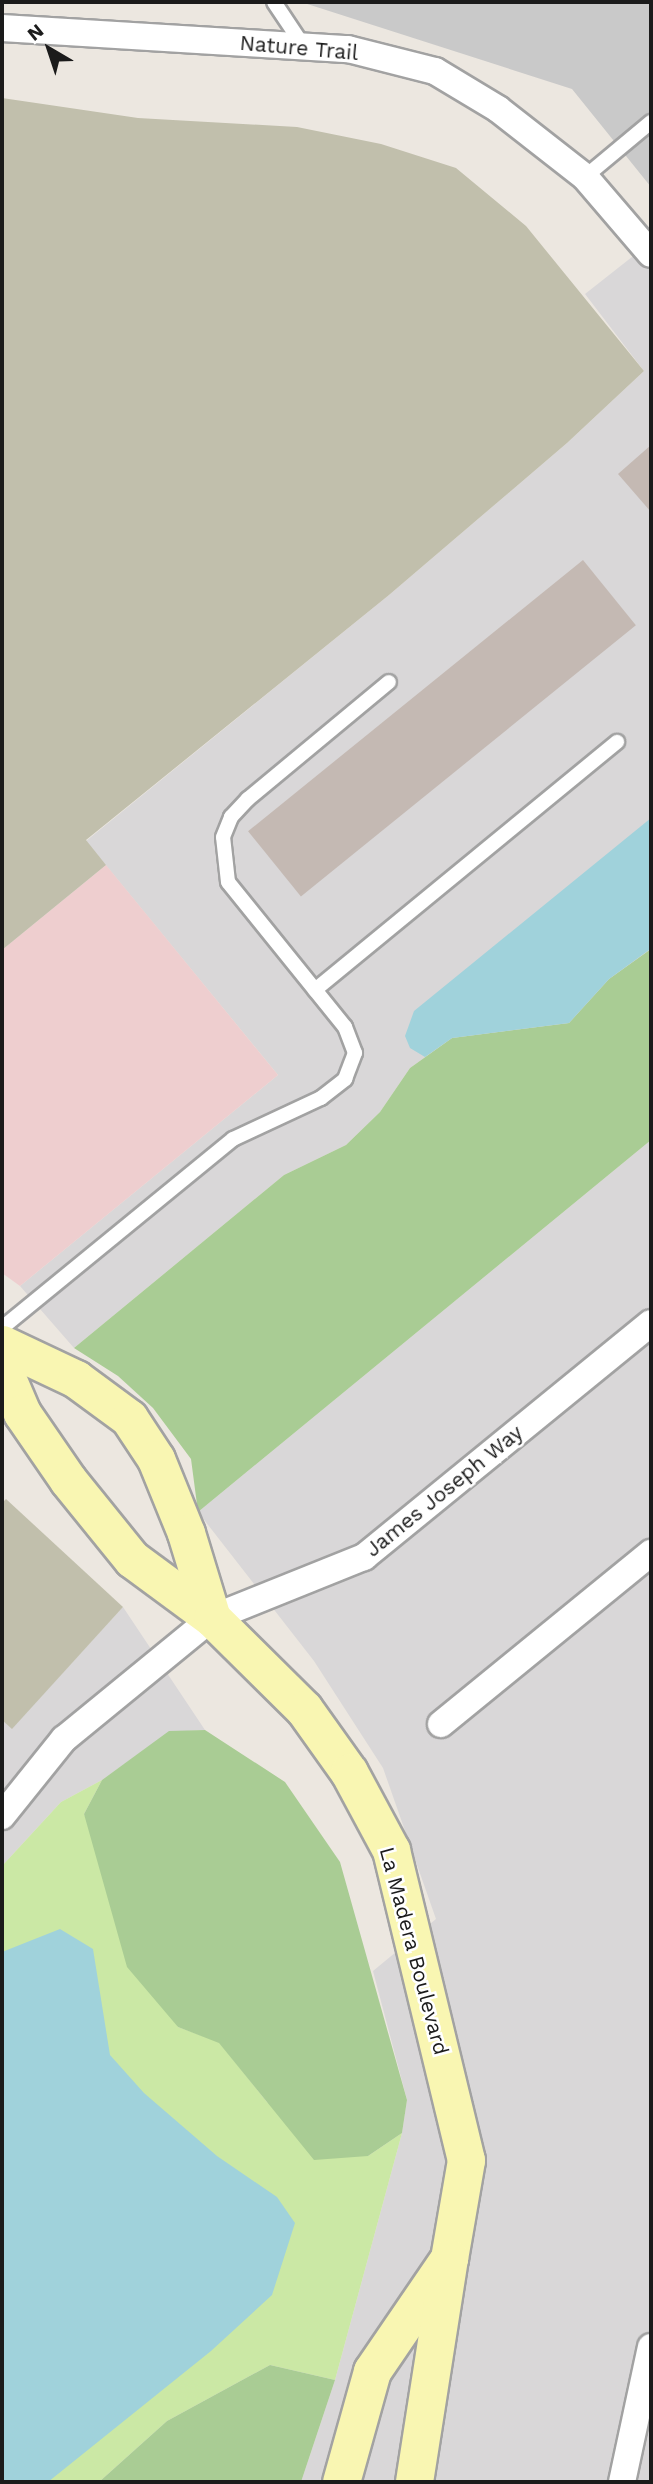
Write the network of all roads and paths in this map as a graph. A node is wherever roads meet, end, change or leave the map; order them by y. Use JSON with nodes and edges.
{"nodes":[{"id":1,"x":274,"y":2,"type":"edge"},
{"id":2,"x":2,"y":28,"type":"edge"},
{"id":3,"x":304,"y":47,"type":"junction"},
{"id":4,"x":651,"y":122,"type":"edge"},
{"id":5,"x":585,"y":177,"type":"junction"},
{"id":6,"x":651,"y":254,"type":"edge"},
{"id":7,"x":389,"y":682,"type":"dead end"},
{"id":8,"x":617,"y":742,"type":"dead end"},
{"id":9,"x":315,"y":990,"type":"junction"},
{"id":10,"x":2,"y":1328,"type":"edge"},
{"id":11,"x":647,"y":1334,"type":"edge"},
{"id":12,"x":2,"y":1344,"type":"edge"},
{"id":13,"x":2,"y":1366,"type":"edge"},
{"id":14,"x":651,"y":1553,"type":"edge"},
{"id":15,"x":212,"y":1618,"type":"junction"},
{"id":16,"x":442,"y":1724,"type":"dead end"},
{"id":17,"x":2,"y":1815,"type":"edge"},
{"id":18,"x":449,"y":2258,"type":"junction"},
{"id":19,"x":651,"y":2347,"type":"edge"},
{"id":20,"x":341,"y":2482,"type":"edge"},
{"id":21,"x":414,"y":2482,"type":"edge"},
{"id":22,"x":622,"y":2482,"type":"edge"}],
"edges":[{"from":1,"to":3,"type":"lane"},
{"from":2,"to":3,"type":"street","name":"Nature Trail"},
{"from":3,"to":5,"type":"street","name":"Nature Trail"},
{"from":4,"to":5,"type":"lane"},
{"from":5,"to":6,"type":"street","name":"Nature Trail"},
{"from":7,"to":9,"type":"lane"},
{"from":8,"to":9,"type":"lane"},
{"from":9,"to":10,"type":"lane"},
{"from":11,"to":15,"type":"street","name":"James Joseph Way"},
{"from":12,"to":15,"type":"street","name":"La Madera Boulevard"},
{"from":13,"to":15,"type":"street","name":"La Madera Boulevard"},
{"from":14,"to":16,"type":"street"},
{"from":15,"to":17,"type":"street","name":"James Joseph Way"},
{"from":15,"to":18,"type":"street","name":"La Madera Boulevard"},
{"from":18,"to":20,"type":"street","name":"La Madera Boulevard"},
{"from":18,"to":21,"type":"street","name":"La Madera Boulevard"},
{"from":19,"to":22,"type":"street"}]}
